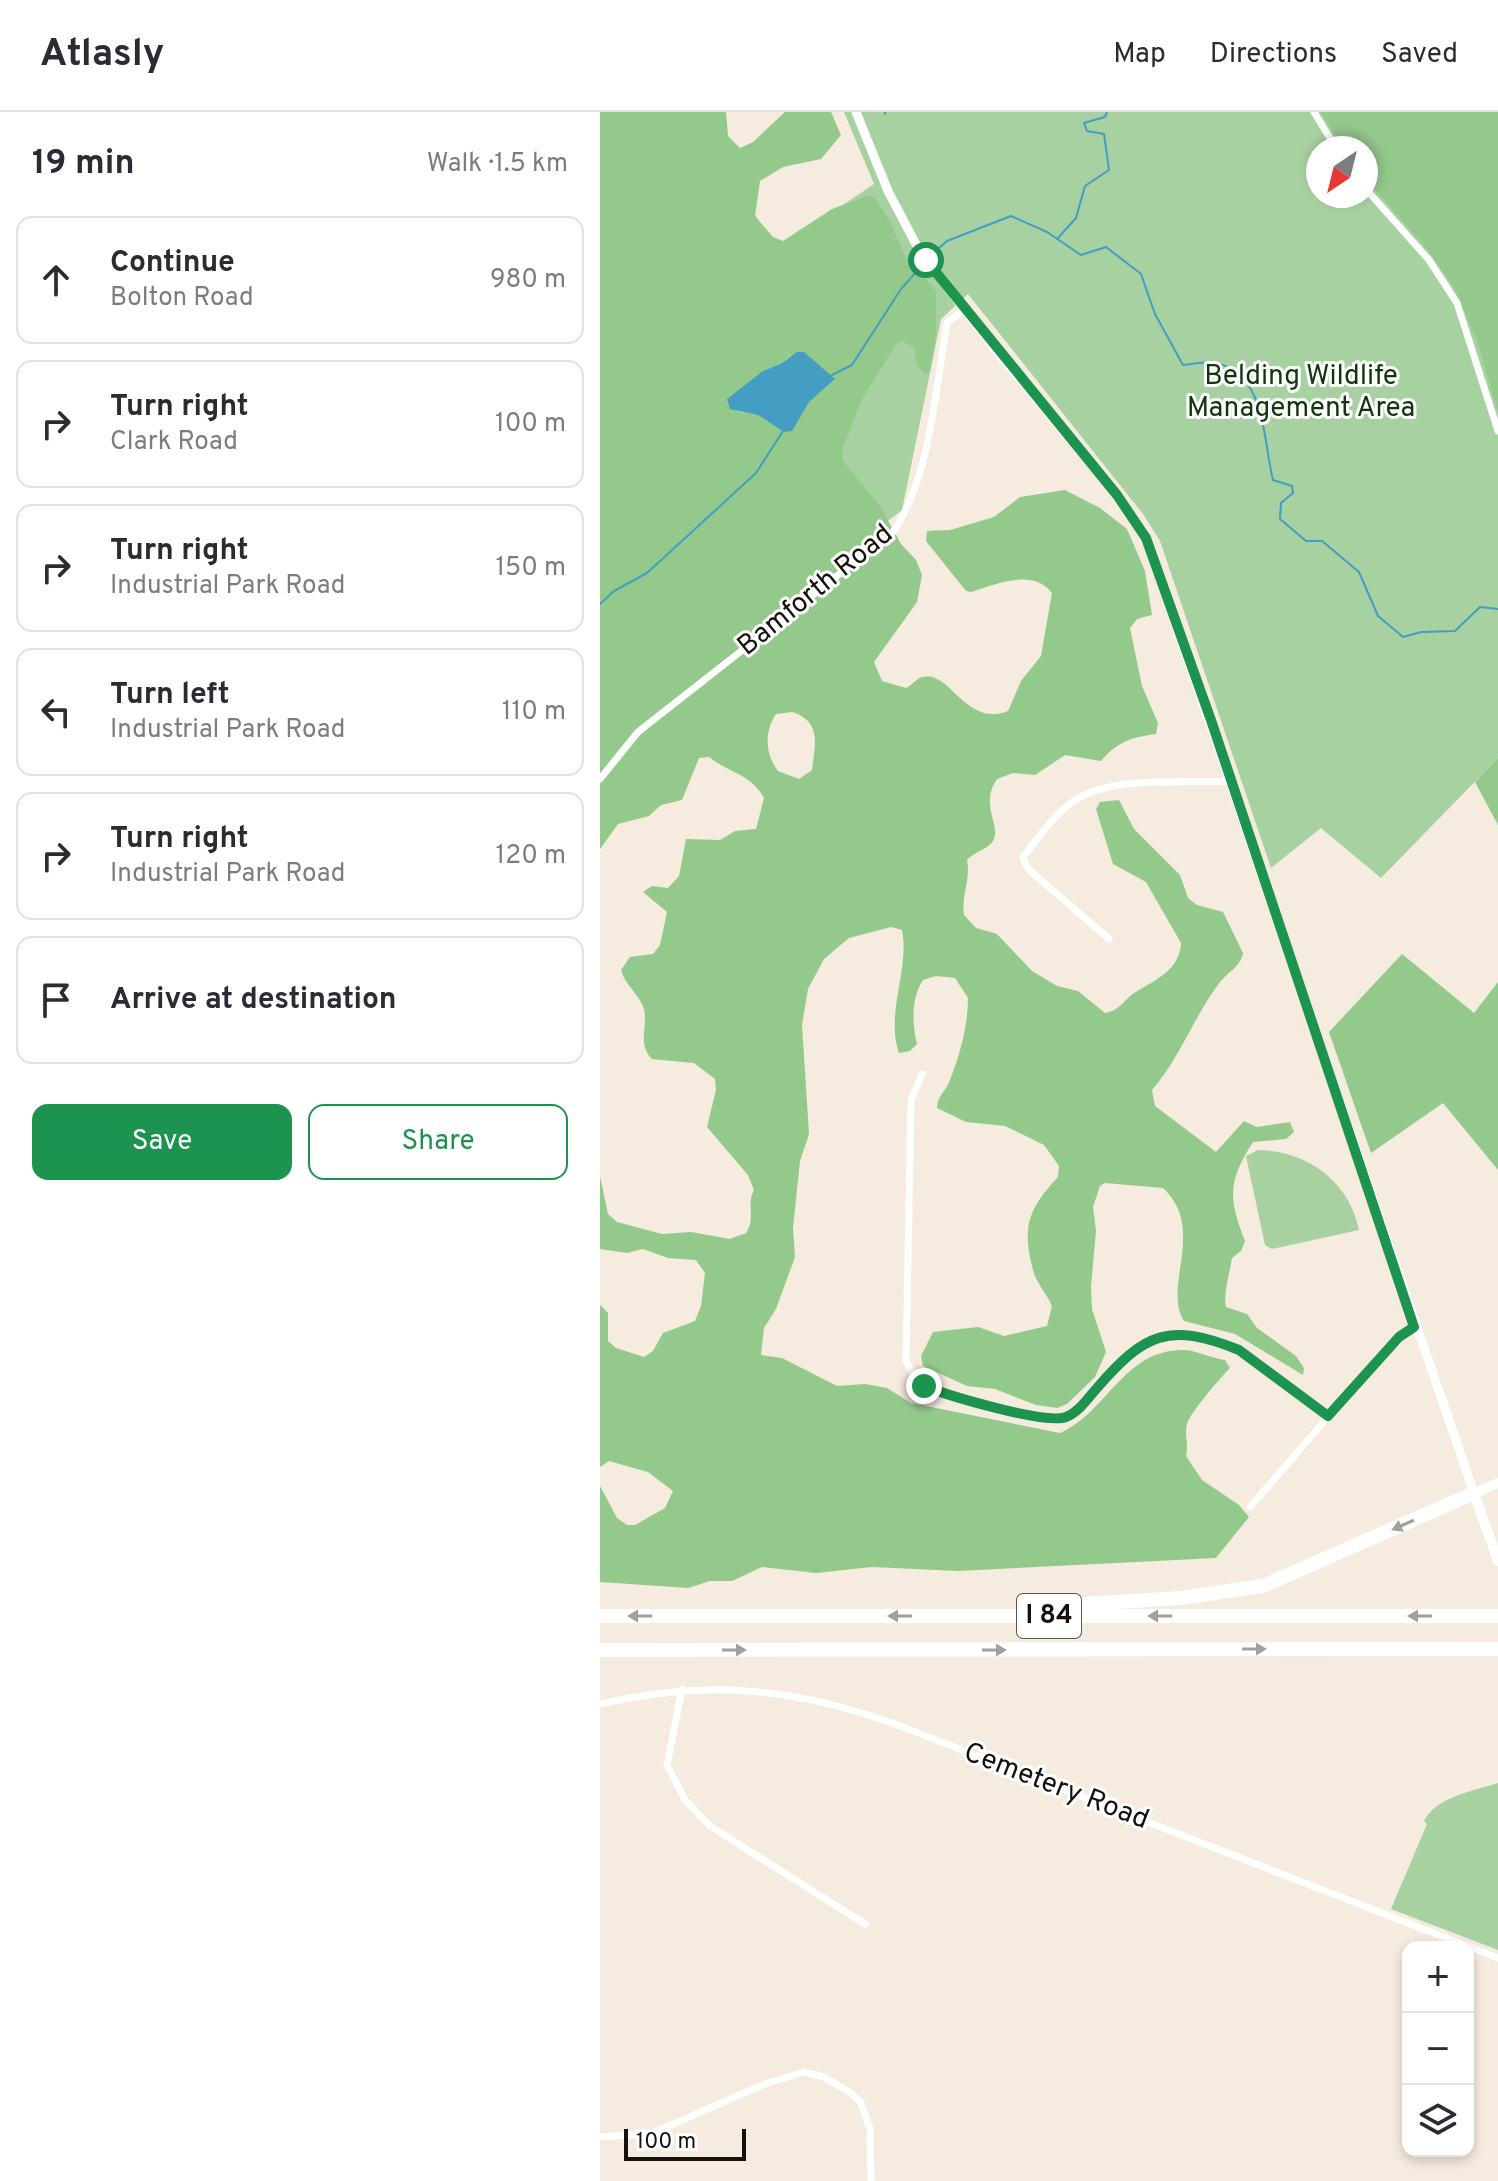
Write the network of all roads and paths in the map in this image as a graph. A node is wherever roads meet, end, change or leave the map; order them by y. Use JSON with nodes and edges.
{"nodes":[{"id":1,"x":856,"y":112,"type":"edge"},
{"id":2,"x":1314,"y":112,"type":"edge"},
{"id":3,"x":1329,"y":136,"type":"edge"},
{"id":4,"x":1378,"y":203,"type":"edge"},
{"id":5,"x":964,"y":309,"type":"junction"},
{"id":6,"x":1498,"y":431,"type":"edge"},
{"id":7,"x":600,"y":779,"type":"edge"},
{"id":8,"x":1231,"y":781,"type":"junction"},
{"id":9,"x":1109,"y":939,"type":"dead end"},
{"id":10,"x":922,"y":1074,"type":"dead end"},
{"id":11,"x":1414,"y":1327,"type":"junction"},
{"id":12,"x":1328,"y":1416,"type":"junction"},
{"id":13,"x":1498,"y":1483,"type":"edge"},
{"id":14,"x":1474,"y":1493,"type":"junction"},
{"id":15,"x":1250,"y":1507,"type":"dead end"},
{"id":16,"x":1498,"y":1561,"type":"edge"},
{"id":17,"x":600,"y":1616,"type":"edge"},
{"id":18,"x":1039,"y":1616,"type":"junction"},
{"id":19,"x":1498,"y":1616,"type":"edge"},
{"id":20,"x":1498,"y":1649,"type":"edge"},
{"id":21,"x":600,"y":1650,"type":"edge"},
{"id":22,"x":682,"y":1689,"type":"junction"},
{"id":23,"x":600,"y":1704,"type":"edge"},
{"id":24,"x":865,"y":1924,"type":"dead end"},
{"id":25,"x":1498,"y":1958,"type":"edge"},
{"id":26,"x":600,"y":2137,"type":"edge"},
{"id":27,"x":871,"y":2181,"type":"edge"}],
"edges":[{"from":1,"to":5,"type":"street"},
{"from":2,"to":3,"type":"street"},
{"from":4,"to":6,"type":"street"},
{"from":5,"to":7,"type":"street","name":"Bamforth Road"},
{"from":5,"to":8,"type":"street"},
{"from":8,"to":9,"type":"street"},
{"from":8,"to":11,"type":"street"},
{"from":10,"to":12,"type":"street"},
{"from":11,"to":12,"type":"street"},
{"from":11,"to":14,"type":"street"},
{"from":12,"to":15,"type":"street"},
{"from":13,"to":14,"type":"main road"},
{"from":14,"to":16,"type":"main road"},
{"from":14,"to":18,"type":"highway","one_way":true},
{"from":18,"to":17,"type":"highway","number":"I 84","one_way":true},
{"from":19,"to":18,"type":"highway","number":"I 84","one_way":true},
{"from":21,"to":20,"type":"highway","number":"I 84","one_way":true},
{"from":22,"to":23,"type":"street","name":"Cemetery Road"},
{"from":22,"to":24,"type":"street"},
{"from":22,"to":25,"type":"street","name":"Cemetery Road"},
{"from":26,"to":27,"type":"street"}]}
